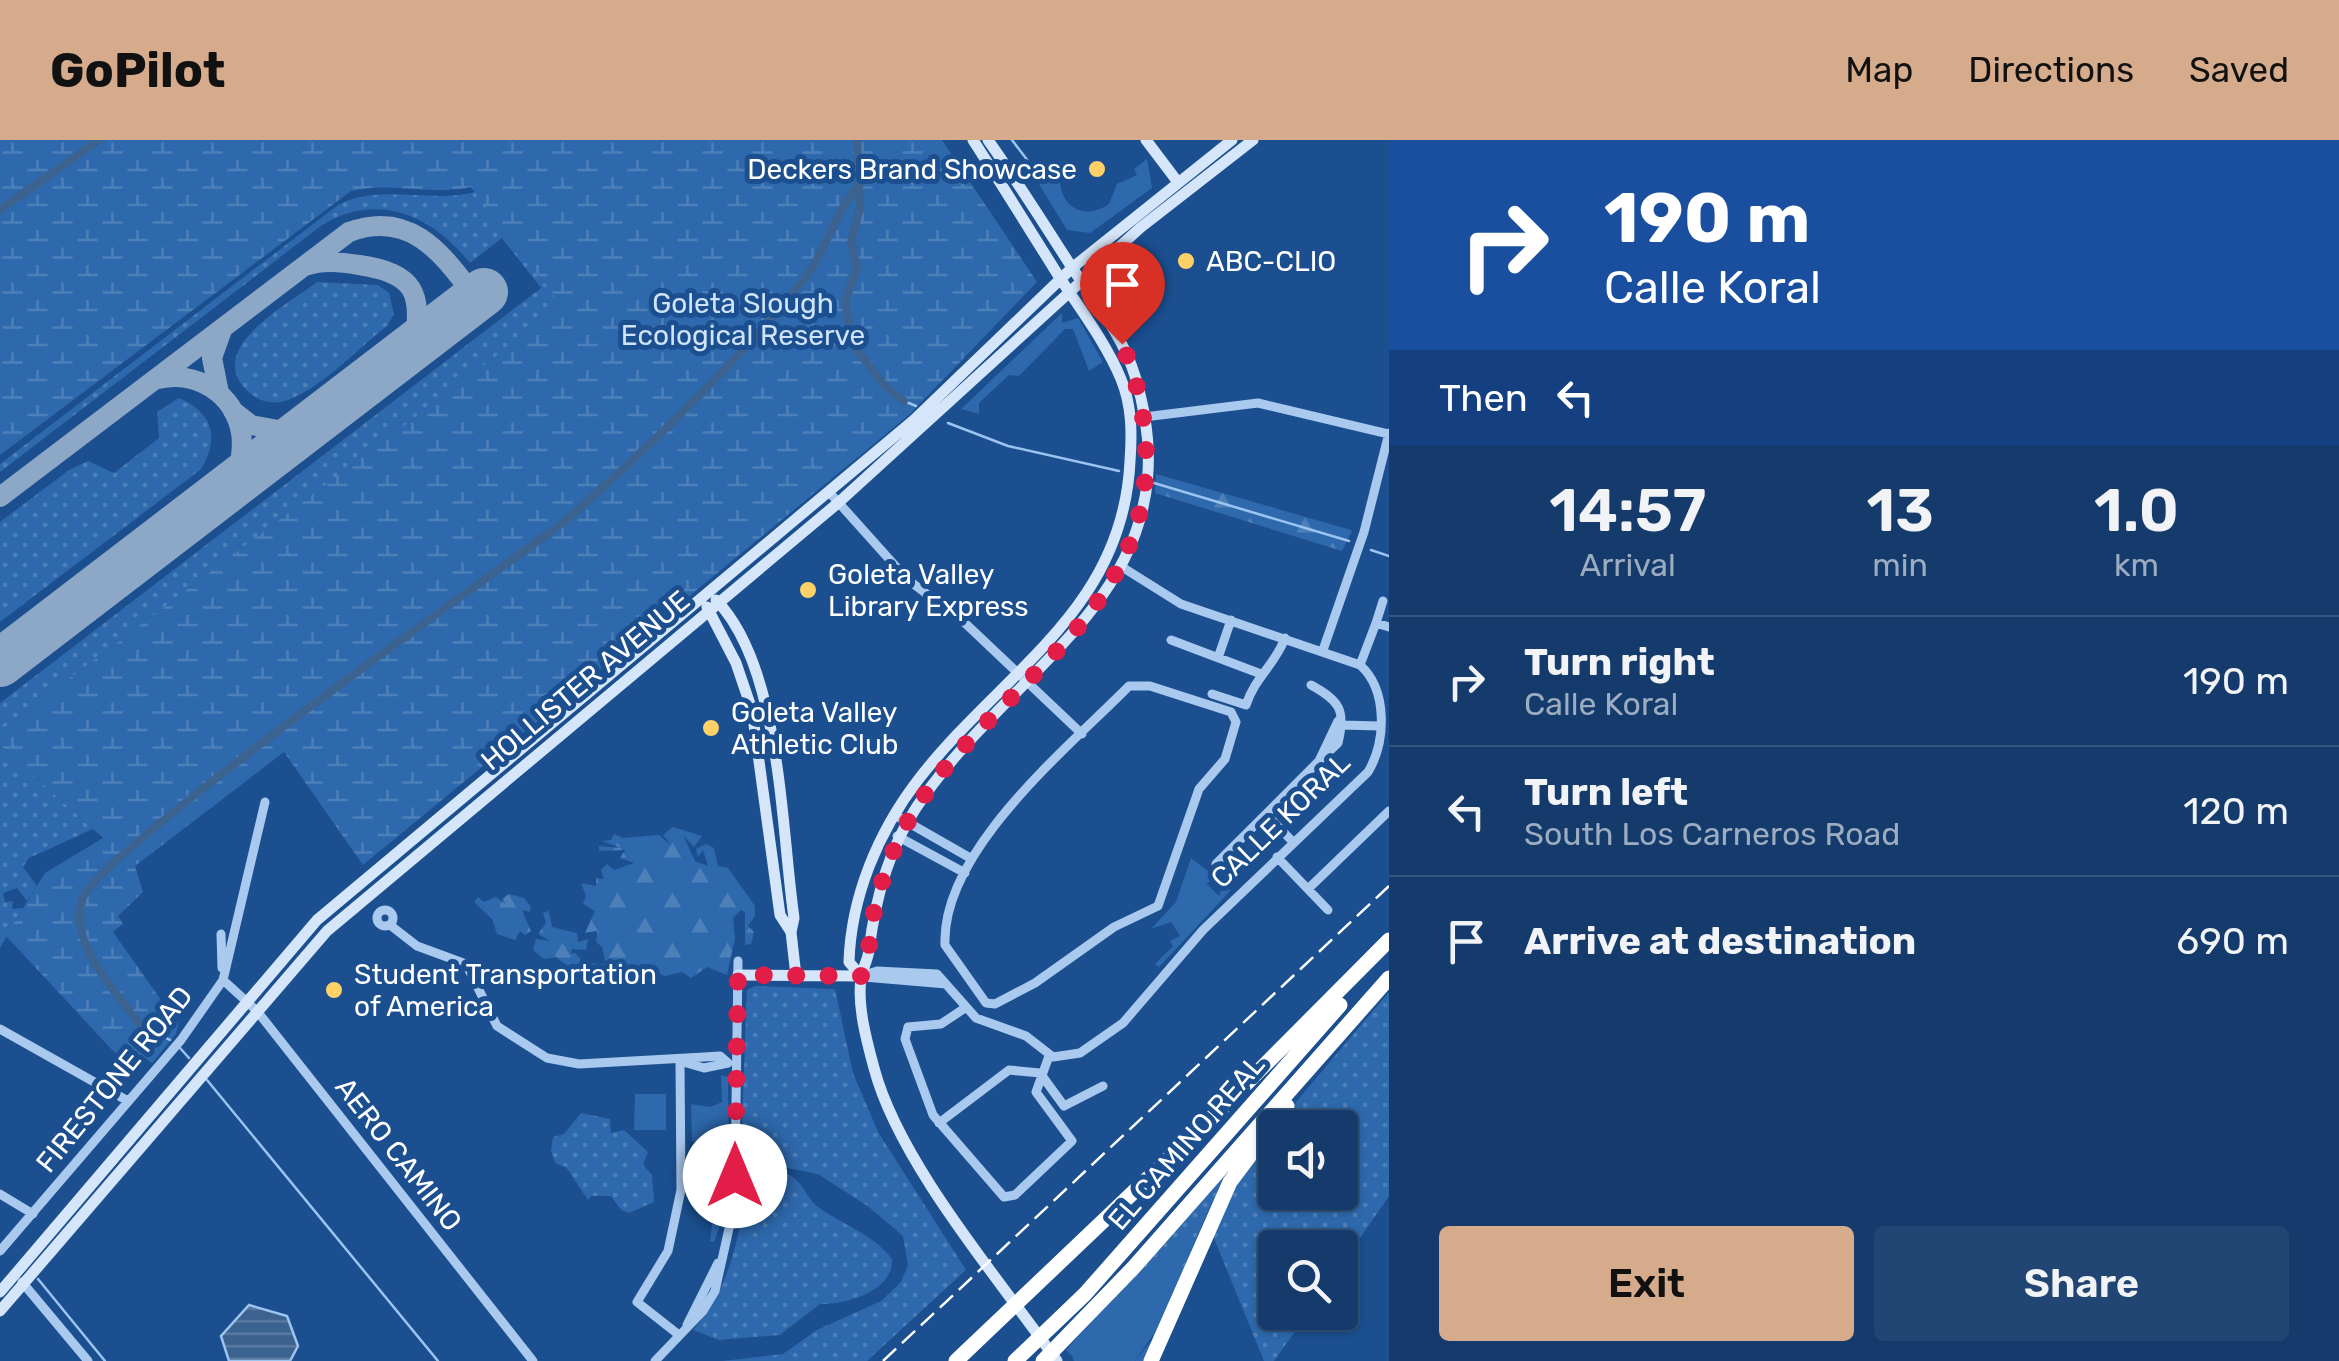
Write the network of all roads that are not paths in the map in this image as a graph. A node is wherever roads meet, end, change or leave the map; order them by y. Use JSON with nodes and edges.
{"nodes":[{"id":1,"x":974,"y":140,"type":"edge"},
{"id":2,"x":988,"y":140,"type":"edge"},
{"id":3,"x":1146,"y":140,"type":"edge"},
{"id":4,"x":1232,"y":140,"type":"edge"},
{"id":5,"x":1253,"y":140,"type":"edge"},
{"id":6,"x":1178,"y":181,"type":"junction"},
{"id":7,"x":1072,"y":268,"type":"junction"},
{"id":8,"x":1062,"y":279,"type":"junction"},
{"id":9,"x":1081,"y":281,"type":"junction"},
{"id":10,"x":1070,"y":292,"type":"junction"},
{"id":11,"x":1138,"y":418,"type":"junction"},
{"id":12,"x":1389,"y":433,"type":"edge"},
{"id":13,"x":828,"y":492,"type":"junction"},
{"id":14,"x":838,"y":502,"type":"junction"},
{"id":15,"x":1122,"y":567,"type":"junction"},
{"id":16,"x":705,"y":595,"type":"junction"},
{"id":17,"x":1382,"y":601,"type":"dead end"},
{"id":18,"x":719,"y":602,"type":"junction"},
{"id":19,"x":707,"y":610,"type":"junction"},
{"id":20,"x":1232,"y":620,"type":"junction"},
{"id":21,"x":1376,"y":623,"type":"junction"},
{"id":22,"x":1389,"y":627,"type":"edge"},
{"id":23,"x":1285,"y":638,"type":"junction"},
{"id":24,"x":1171,"y":640,"type":"dead end"},
{"id":25,"x":1323,"y":650,"type":"junction"},
{"id":26,"x":1219,"y":655,"type":"junction"},
{"id":27,"x":1360,"y":665,"type":"junction"},
{"id":28,"x":1261,"y":674,"type":"junction"},
{"id":29,"x":1023,"y":677,"type":"junction"},
{"id":30,"x":1311,"y":685,"type":"dead end"},
{"id":31,"x":1212,"y":694,"type":"dead end"},
{"id":32,"x":1339,"y":723,"type":"junction"},
{"id":33,"x":1380,"y":726,"type":"junction"},
{"id":34,"x":1082,"y":734,"type":"junction"},
{"id":35,"x":265,"y":802,"type":"dead end"},
{"id":36,"x":772,"y":811,"type":"junction"},
{"id":37,"x":1389,"y":811,"type":"edge"},
{"id":38,"x":895,"y":815,"type":"junction"},
{"id":39,"x":1267,"y":815,"type":"junction"},
{"id":40,"x":908,"y":822,"type":"junction"},
{"id":41,"x":888,"y":831,"type":"junction"},
{"id":42,"x":900,"y":838,"type":"junction"},
{"id":43,"x":1293,"y":842,"type":"junction"},
{"id":44,"x":1277,"y":857,"type":"junction"},
{"id":45,"x":972,"y":859,"type":"junction"},
{"id":46,"x":1216,"y":864,"type":"dead end"},
{"id":47,"x":965,"y":873,"type":"junction"},
{"id":48,"x":1308,"y":889,"type":"junction"},
{"id":49,"x":1328,"y":910,"type":"dead end"},
{"id":50,"x":390,"y":925,"type":"dead end"},
{"id":51,"x":221,"y":934,"type":"dead end"},
{"id":52,"x":1389,"y":940,"type":"edge"},
{"id":53,"x":1389,"y":949,"type":"edge"},
{"id":54,"x":738,"y":968,"type":"joint"},
{"id":55,"x":796,"y":976,"type":"junction"},
{"id":56,"x":861,"y":976,"type":"junction"},
{"id":57,"x":1389,"y":979,"type":"edge"},
{"id":58,"x":222,"y":980,"type":"junction"},
{"id":59,"x":248,"y":1001,"type":"junction"},
{"id":60,"x":964,"y":1008,"type":"junction"},
{"id":61,"x":257,"y":1011,"type":"junction"},
{"id":62,"x":0,"y":1029,"type":"edge"},
{"id":63,"x":1049,"y":1056,"type":"junction"},
{"id":64,"x":680,"y":1061,"type":"junction"},
{"id":65,"x":732,"y":1063,"type":"junction"},
{"id":66,"x":1040,"y":1073,"type":"junction"},
{"id":67,"x":1104,"y":1086,"type":"dead end"},
{"id":68,"x":128,"y":1101,"type":"junction"},
{"id":69,"x":940,"y":1123,"type":"junction"},
{"id":70,"x":0,"y":1194,"type":"edge"},
{"id":71,"x":33,"y":1214,"type":"junction"},
{"id":72,"x":0,"y":1251,"type":"edge"},
{"id":73,"x":19,"y":1279,"type":"junction"},
{"id":74,"x":0,"y":1292,"type":"edge"},
{"id":75,"x":1016,"y":1302,"type":"junction"},
{"id":76,"x":0,"y":1311,"type":"edge"},
{"id":77,"x":679,"y":1336,"type":"junction"},
{"id":78,"x":88,"y":1361,"type":"edge"},
{"id":79,"x":533,"y":1361,"type":"edge"},
{"id":80,"x":654,"y":1361,"type":"edge"},
{"id":81,"x":956,"y":1361,"type":"edge"},
{"id":82,"x":1015,"y":1361,"type":"edge"},
{"id":83,"x":1043,"y":1361,"type":"edge"},
{"id":84,"x":1058,"y":1361,"type":"edge"},
{"id":85,"x":1151,"y":1361,"type":"edge"}],
"edges":[{"from":1,"to":8,"type":"main road"},
{"from":2,"to":7,"type":"main road"},
{"from":3,"to":6,"type":"main road"},
{"from":4,"to":6,"type":"main road","name":"HOLLISTER AVENUE"},
{"from":5,"to":9,"type":"main road","name":"HOLLISTER AVENUE"},
{"from":6,"to":7,"type":"main road","name":"HOLLISTER AVENUE"},
{"from":7,"to":8,"type":"main road","name":"HOLLISTER AVENUE"},
{"from":7,"to":9,"type":"main road"},
{"from":8,"to":10,"type":"main road"},
{"from":8,"to":13,"type":"main road","name":"HOLLISTER AVENUE"},
{"from":9,"to":10,"type":"main road","name":"HOLLISTER AVENUE"},
{"from":9,"to":11,"type":"main road"},
{"from":10,"to":11,"type":"main road"},
{"from":10,"to":14,"type":"main road","name":"HOLLISTER AVENUE"},
{"from":11,"to":12,"type":"street"},
{"from":11,"to":15,"type":"main road"},
{"from":11,"to":29,"type":"main road"},
{"from":12,"to":25,"type":"street"},
{"from":13,"to":14,"type":"street"},
{"from":13,"to":16,"type":"main road","name":"HOLLISTER AVENUE"},
{"from":14,"to":18,"type":"main road","name":"HOLLISTER AVENUE"},
{"from":14,"to":29,"type":"street"},
{"from":15,"to":20,"type":"street"},
{"from":15,"to":29,"type":"main road"},
{"from":16,"to":18,"type":"main road"},
{"from":16,"to":19,"type":"main road"},
{"from":16,"to":59,"type":"main road","name":"HOLLISTER AVENUE"},
{"from":17,"to":21,"type":"street"},
{"from":18,"to":19,"type":"main road","name":"HOLLISTER AVENUE"},
{"from":18,"to":36,"type":"main road"},
{"from":19,"to":36,"type":"main road"},
{"from":19,"to":61,"type":"main road","name":"HOLLISTER AVENUE"},
{"from":20,"to":23,"type":"street"},
{"from":20,"to":26,"type":"street"},
{"from":21,"to":22,"type":"street"},
{"from":21,"to":27,"type":"street"},
{"from":23,"to":25,"type":"street"},
{"from":23,"to":28,"type":"street"},
{"from":24,"to":26,"type":"street"},
{"from":25,"to":27,"type":"street"},
{"from":26,"to":28,"type":"street"},
{"from":27,"to":33,"type":"street","name":"CALLE KORAL"},
{"from":28,"to":31,"type":"street"},
{"from":29,"to":34,"type":"street"},
{"from":29,"to":38,"type":"main road"},
{"from":29,"to":40,"type":"main road"},
{"from":30,"to":32,"type":"street"},
{"from":32,"to":33,"type":"street"},
{"from":32,"to":39,"type":"street"},
{"from":33,"to":43,"type":"street","name":"CALLE KORAL"},
{"from":34,"to":45,"type":"street"},
{"from":34,"to":47,"type":"street"},
{"from":35,"to":58,"type":"street"},
{"from":36,"to":55,"type":"main road"},
{"from":37,"to":48,"type":"street"},
{"from":38,"to":40,"type":"street"},
{"from":38,"to":41,"type":"main road"},
{"from":39,"to":43,"type":"street"},
{"from":39,"to":46,"type":"street"},
{"from":40,"to":42,"type":"main road"},
{"from":40,"to":45,"type":"street"},
{"from":41,"to":42,"type":"street"},
{"from":41,"to":56,"type":"main road"},
{"from":42,"to":47,"type":"street"},
{"from":42,"to":56,"type":"main road"},
{"from":43,"to":44,"type":"street","name":"CALLE KORAL"},
{"from":44,"to":48,"type":"street"},
{"from":44,"to":63,"type":"street","name":"CALLE KORAL"},
{"from":45,"to":47,"type":"street"},
{"from":48,"to":49,"type":"street"},
{"from":50,"to":64,"type":"street"},
{"from":51,"to":58,"type":"street"},
{"from":52,"to":75,"type":"highway"},
{"from":53,"to":82,"type":"highway","name":"EL CAMINO REAL"},
{"from":54,"to":55,"type":"main road"},
{"from":54,"to":65,"type":"street"},
{"from":55,"to":56,"type":"main road"},
{"from":56,"to":60,"type":"street"},
{"from":56,"to":75,"type":"main road"},
{"from":57,"to":83,"type":"highway","name":"EL CAMINO REAL"},
{"from":57,"to":85,"type":"highway"},
{"from":58,"to":59,"type":"street","name":"AERO CAMINO"},
{"from":58,"to":68,"type":"street","name":"FIRESTONE ROAD"},
{"from":59,"to":61,"type":"street","name":"AERO CAMINO"},
{"from":59,"to":73,"type":"main road","name":"HOLLISTER AVENUE"},
{"from":60,"to":63,"type":"street"},
{"from":60,"to":69,"type":"street"},
{"from":61,"to":73,"type":"main road","name":"HOLLISTER AVENUE"},
{"from":61,"to":79,"type":"street","name":"AERO CAMINO"},
{"from":62,"to":68,"type":"street"},
{"from":63,"to":66,"type":"street"},
{"from":64,"to":65,"type":"street"},
{"from":64,"to":77,"type":"street"},
{"from":65,"to":77,"type":"street"},
{"from":66,"to":67,"type":"street"},
{"from":66,"to":69,"type":"street"},
{"from":66,"to":69,"type":"street"},
{"from":68,"to":71,"type":"street","name":"FIRESTONE ROAD"},
{"from":70,"to":71,"type":"street"},
{"from":71,"to":72,"type":"street","name":"FIRESTONE ROAD"},
{"from":73,"to":74,"type":"main road","name":"HOLLISTER AVENUE"},
{"from":73,"to":76,"type":"main road","name":"HOLLISTER AVENUE"},
{"from":73,"to":78,"type":"street"},
{"from":75,"to":81,"type":"highway"},
{"from":75,"to":84,"type":"main road"},
{"from":77,"to":80,"type":"street"}]}
